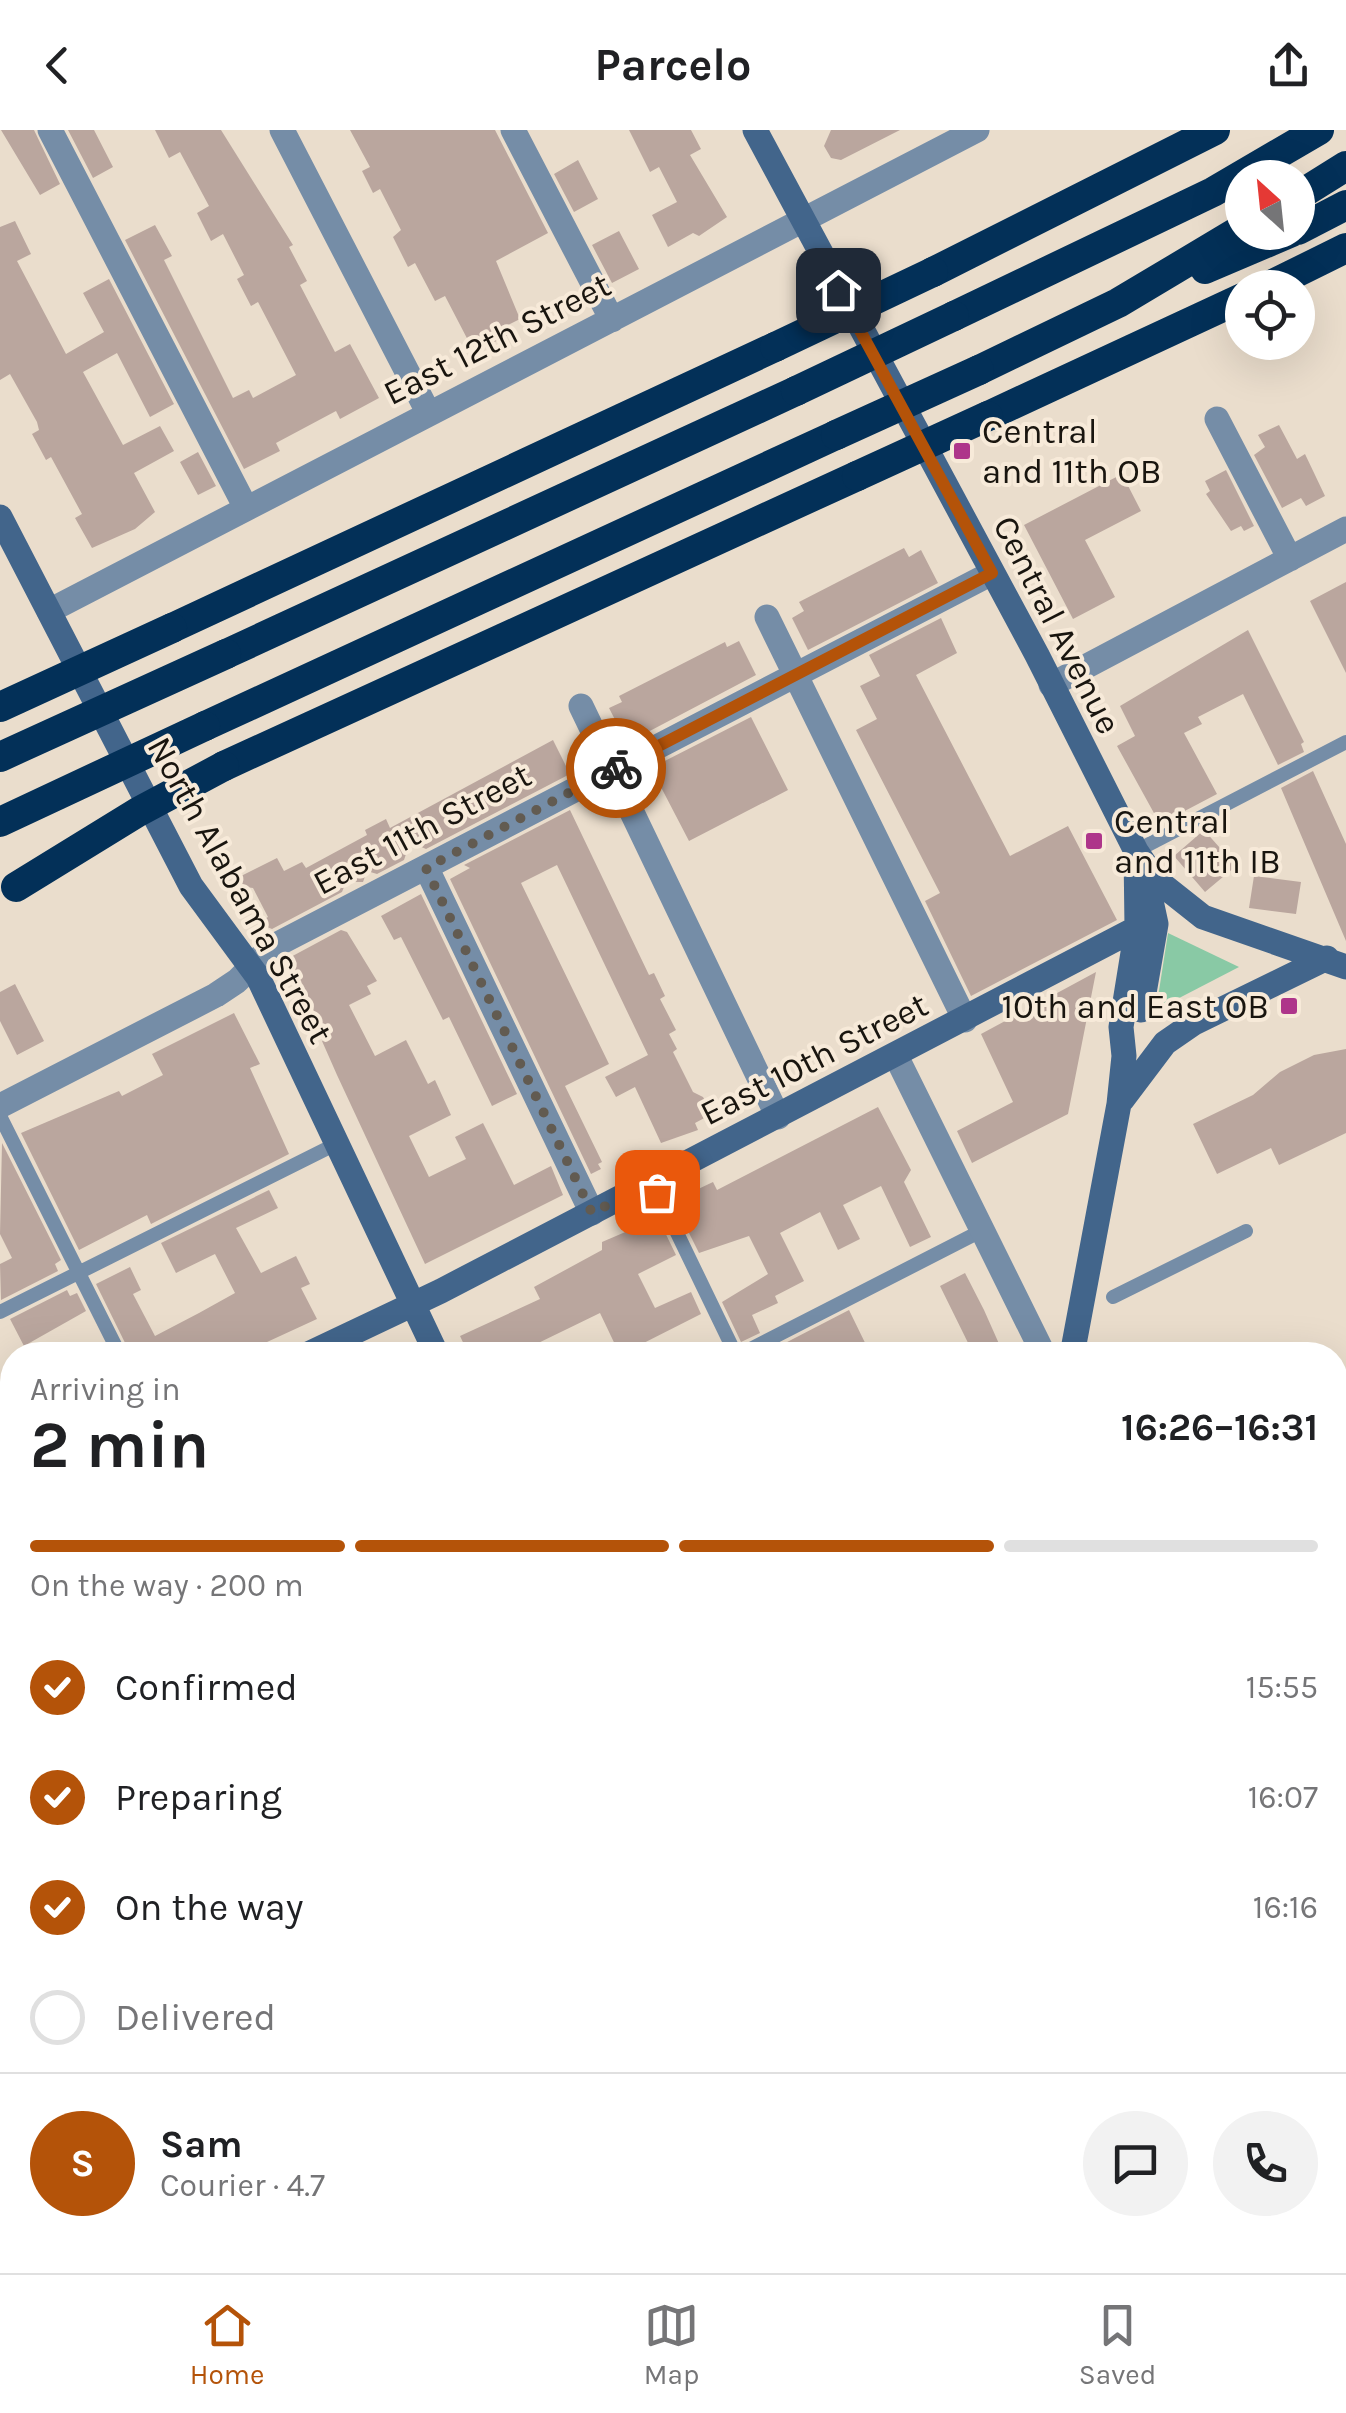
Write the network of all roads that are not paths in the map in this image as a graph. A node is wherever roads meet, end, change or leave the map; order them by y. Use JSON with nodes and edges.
{"nodes":[{"id":1,"x":50,"y":130,"type":"edge"},
{"id":2,"x":282,"y":130,"type":"edge"},
{"id":3,"x":513,"y":130,"type":"edge"},
{"id":4,"x":755,"y":130,"type":"edge"},
{"id":5,"x":977,"y":130,"type":"edge"},
{"id":6,"x":1215,"y":130,"type":"edge"},
{"id":7,"x":1316,"y":132,"type":"edge"},
{"id":8,"x":1346,"y":166,"type":"edge"},
{"id":9,"x":1315,"y":185,"type":"edge"},
{"id":10,"x":1346,"y":206,"type":"edge"},
{"id":11,"x":1315,"y":221,"type":"edge"},
{"id":12,"x":802,"y":222,"type":"junction"},
{"id":13,"x":1225,"y":239,"type":"edge"},
{"id":14,"x":1346,"y":248,"type":"edge"},
{"id":15,"x":1248,"y":250,"type":"edge"},
{"id":16,"x":1301,"y":270,"type":"edge"},
{"id":17,"x":1118,"y":303,"type":"junction"},
{"id":18,"x":1225,"y":306,"type":"edge"},
{"id":19,"x":612,"y":320,"type":"junction"},
{"id":20,"x":429,"y":414,"type":"junction"},
{"id":21,"x":1217,"y":419,"type":"dead end"},
{"id":22,"x":246,"y":508,"type":"junction"},
{"id":23,"x":1346,"y":529,"type":"edge"},
{"id":24,"x":3,"y":532,"type":"edge"},
{"id":25,"x":1290,"y":559,"type":"junction"},
{"id":26,"x":992,"y":573,"type":"junction"},
{"id":27,"x":49,"y":611,"type":"junction"},
{"id":28,"x":767,"y":617,"type":"dead end"},
{"id":29,"x":796,"y":675,"type":"junction"},
{"id":30,"x":1051,"y":685,"type":"junction"},
{"id":31,"x":581,"y":706,"type":"dead end"},
{"id":32,"x":0,"y":707,"type":"edge"},
{"id":33,"x":1346,"y":742,"type":"edge"},
{"id":34,"x":0,"y":757,"type":"edge"},
{"id":35,"x":613,"y":770,"type":"junction"},
{"id":36,"x":0,"y":822,"type":"edge"},
{"id":37,"x":1136,"y":851,"type":"junction"},
{"id":38,"x":426,"y":868,"type":"junction"},
{"id":39,"x":8,"y":893,"type":"edge"},
{"id":40,"x":1137,"y":928,"type":"junction"},
{"id":41,"x":1346,"y":949,"type":"edge"},
{"id":42,"x":1334,"y":964,"type":"edge"},
{"id":43,"x":250,"y":966,"type":"junction"},
{"id":44,"x":965,"y":1020,"type":"junction"},
{"id":45,"x":896,"y":1056,"type":"junction"},
{"id":46,"x":1124,"y":1056,"type":"junction"},
{"id":47,"x":1119,"y":1104,"type":"junction"},
{"id":48,"x":0,"y":1106,"type":"edge"},
{"id":49,"x":0,"y":1116,"type":"edge"},
{"id":50,"x":778,"y":1117,"type":"junction"},
{"id":51,"x":336,"y":1144,"type":"junction"},
{"id":52,"x":652,"y":1182,"type":"junction"},
{"id":53,"x":592,"y":1213,"type":"junction"},
{"id":54,"x":983,"y":1230,"type":"junction"},
{"id":55,"x":1246,"y":1231,"type":"dead end"},
{"id":56,"x":78,"y":1272,"type":"junction"},
{"id":57,"x":1112,"y":1296,"type":"dead end"},
{"id":58,"x":412,"y":1303,"type":"junction"},
{"id":59,"x":0,"y":1312,"type":"edge"},
{"id":60,"x":113,"y":1342,"type":"edge"},
{"id":61,"x":332,"y":1342,"type":"edge"},
{"id":62,"x":431,"y":1342,"type":"edge"},
{"id":63,"x":732,"y":1342,"type":"edge"},
{"id":64,"x":763,"y":1342,"type":"edge"},
{"id":65,"x":1038,"y":1342,"type":"edge"},
{"id":66,"x":1074,"y":1342,"type":"edge"}],
"edges":[{"from":1,"to":22,"type":"street"},
{"from":2,"to":20,"type":"street"},
{"from":3,"to":19,"type":"street"},
{"from":4,"to":12,"type":"main road","name":"Central Avenue"},
{"from":5,"to":12,"type":"street","name":"East 12th Street"},
{"from":6,"to":32,"type":"highway","bridge":true},
{"from":7,"to":34,"type":"highway","bridge":true},
{"from":8,"to":9,"type":"highway"},
{"from":10,"to":11,"type":"highway"},
{"from":12,"to":19,"type":"street","name":"East 12th Street"},
{"from":12,"to":26,"type":"main road","name":"Central Avenue"},
{"from":13,"to":17,"type":"highway"},
{"from":14,"to":16,"type":"highway"},
{"from":15,"to":17,"type":"highway"},
{"from":17,"to":36,"type":"highway","bridge":true},
{"from":18,"to":39,"type":"highway","bridge":true},
{"from":19,"to":20,"type":"street","name":"East 12th Street"},
{"from":20,"to":22,"type":"street","name":"East 12th Street"},
{"from":21,"to":25,"type":"street"},
{"from":22,"to":27,"type":"street","name":"East 12th Street"},
{"from":23,"to":25,"type":"street"},
{"from":24,"to":27,"type":"main road","name":"North Alabama Street"},
{"from":25,"to":30,"type":"street"},
{"from":26,"to":29,"type":"street","name":"East 11th Street"},
{"from":26,"to":30,"type":"main road","name":"Central Avenue"},
{"from":27,"to":43,"type":"main road","name":"North Alabama Street"},
{"from":28,"to":29,"type":"street"},
{"from":29,"to":35,"type":"street","name":"East 11th Street"},
{"from":29,"to":44,"type":"street"},
{"from":30,"to":37,"type":"main road","name":"Central Avenue"},
{"from":31,"to":35,"type":"street"},
{"from":33,"to":37,"type":"lane"},
{"from":35,"to":38,"type":"street","name":"East 11th Street"},
{"from":35,"to":50,"type":"street"},
{"from":37,"to":40,"type":"main road"},
{"from":37,"to":42,"type":"main road","name":"Central Avenue"},
{"from":37,"to":46,"type":"main road"},
{"from":38,"to":43,"type":"street","name":"East 11th Street"},
{"from":38,"to":53,"type":"street"},
{"from":40,"to":44,"type":"main road","name":"East 10th Street"},
{"from":40,"to":46,"type":"main road"},
{"from":41,"to":42,"type":"main road"},
{"from":42,"to":47,"type":"main road"},
{"from":43,"to":48,"type":"street","name":"East 11th Street"},
{"from":43,"to":51,"type":"main road","name":"North Alabama Street"},
{"from":44,"to":45,"type":"main road","name":"East 10th Street"},
{"from":45,"to":50,"type":"main road","name":"East 10th Street"},
{"from":45,"to":54,"type":"street"},
{"from":46,"to":47,"type":"main road"},
{"from":47,"to":66,"type":"main road"},
{"from":49,"to":56,"type":"lane"},
{"from":50,"to":52,"type":"main road","name":"East 10th Street"},
{"from":51,"to":56,"type":"lane"},
{"from":51,"to":58,"type":"main road","name":"North Alabama Street"},
{"from":52,"to":53,"type":"main road","name":"East 10th Street"},
{"from":52,"to":63,"type":"lane"},
{"from":53,"to":58,"type":"main road","name":"East 10th Street"},
{"from":54,"to":64,"type":"lane"},
{"from":54,"to":65,"type":"street"},
{"from":55,"to":57,"type":"lane"},
{"from":56,"to":59,"type":"lane"},
{"from":56,"to":60,"type":"lane"},
{"from":58,"to":61,"type":"main road","name":"East 10th Street"},
{"from":58,"to":62,"type":"main road","name":"North Alabama Street"}]}
